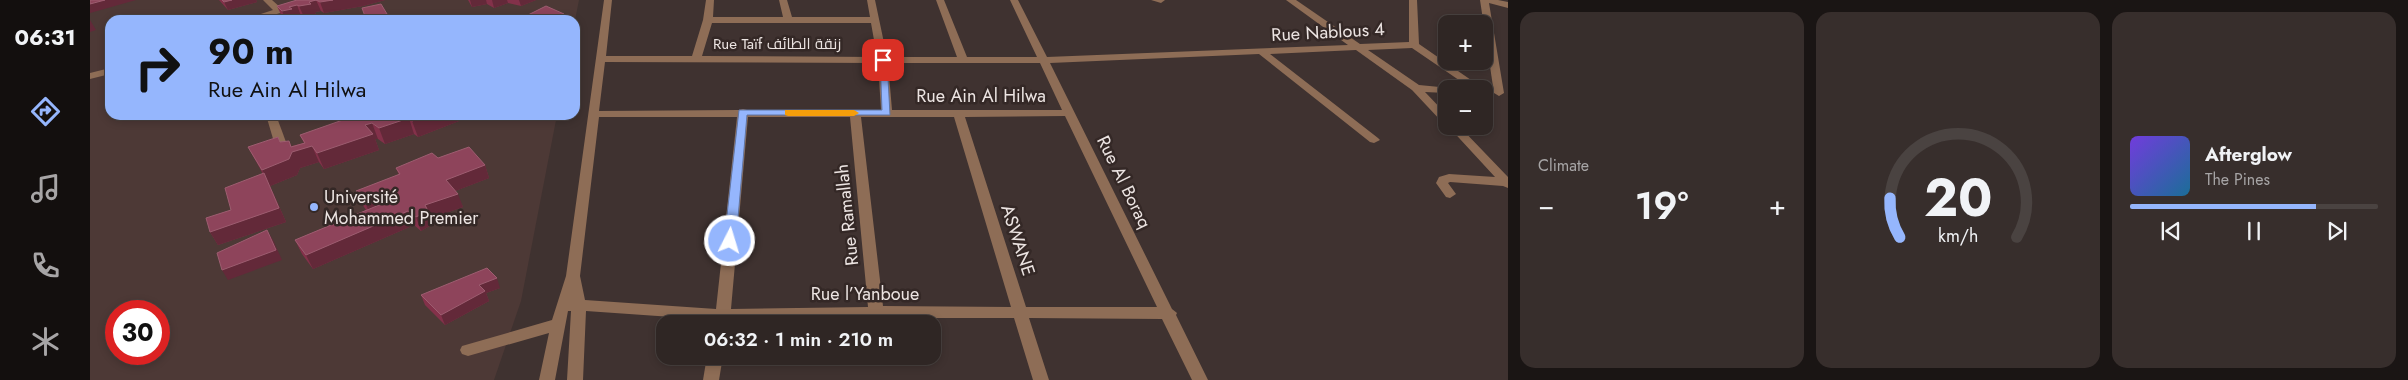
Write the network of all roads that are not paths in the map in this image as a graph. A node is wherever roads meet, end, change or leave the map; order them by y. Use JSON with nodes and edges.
{"nodes":[{"id":1,"x":268,"y":0,"type":"edge"},
{"id":2,"x":317,"y":0,"type":"edge"},
{"id":3,"x":608,"y":0,"type":"edge"},
{"id":4,"x":710,"y":0,"type":"edge"},
{"id":5,"x":783,"y":0,"type":"edge"},
{"id":6,"x":871,"y":0,"type":"edge"},
{"id":7,"x":940,"y":0,"type":"edge"},
{"id":8,"x":1014,"y":0,"type":"edge"},
{"id":9,"x":1155,"y":0,"type":"edge"},
{"id":10,"x":1161,"y":0,"type":"edge"},
{"id":11,"x":1290,"y":0,"type":"edge"},
{"id":12,"x":1413,"y":0,"type":"edge"},
{"id":13,"x":1486,"y":0,"type":"edge"},
{"id":14,"x":1508,"y":5,"type":"edge"},
{"id":15,"x":279,"y":11,"type":"junction"},
{"id":16,"x":265,"y":15,"type":"edge"},
{"id":17,"x":708,"y":20,"type":"junction"},
{"id":18,"x":788,"y":20,"type":"junction"},
{"id":19,"x":875,"y":20,"type":"junction"},
{"id":20,"x":1414,"y":46,"type":"junction"},
{"id":21,"x":1356,"y":48,"type":"junction"},
{"id":22,"x":1263,"y":53,"type":"junction"},
{"id":23,"x":600,"y":59,"type":"junction"},
{"id":24,"x":696,"y":59,"type":"junction"},
{"id":25,"x":883,"y":60,"type":"junction"},
{"id":26,"x":963,"y":60,"type":"junction"},
{"id":27,"x":1044,"y":60,"type":"junction"},
{"id":28,"x":105,"y":72,"type":"edge"},
{"id":29,"x":90,"y":76,"type":"edge"},
{"id":30,"x":1465,"y":80,"type":"edge"},
{"id":31,"x":1416,"y":88,"type":"junction"},
{"id":32,"x":1438,"y":89,"type":"edge"},
{"id":33,"x":1503,"y":94,"type":"edge"},
{"id":34,"x":1438,"y":111,"type":"edge"},
{"id":35,"x":743,"y":112,"type":"junction"},
{"id":36,"x":855,"y":113,"type":"junction"},
{"id":37,"x":887,"y":113,"type":"junction"},
{"id":38,"x":958,"y":113,"type":"junction"},
{"id":39,"x":1070,"y":113,"type":"junction"},
{"id":40,"x":592,"y":114,"type":"junction"},
{"id":41,"x":273,"y":120,"type":"edge"},
{"id":42,"x":1462,"y":135,"type":"edge"},
{"id":43,"x":1374,"y":140,"type":"dead end"},
{"id":44,"x":280,"y":142,"type":"edge"},
{"id":45,"x":1507,"y":183,"type":"edge"},
{"id":46,"x":1450,"y":194,"type":"dead end"},
{"id":47,"x":572,"y":276,"type":"junction"},
{"id":48,"x":579,"y":305,"type":"junction"},
{"id":49,"x":562,"y":306,"type":"junction"},
{"id":50,"x":876,"y":312,"type":"junction"},
{"id":51,"x":1021,"y":313,"type":"junction"},
{"id":52,"x":1169,"y":313,"type":"junction"},
{"id":53,"x":681,"y":315,"type":"edge"},
{"id":54,"x":722,"y":315,"type":"edge"},
{"id":55,"x":810,"y":315,"type":"edge"},
{"id":56,"x":559,"y":324,"type":"junction"},
{"id":57,"x":468,"y":350,"type":"dead end"},
{"id":58,"x":714,"y":365,"type":"edge"},
{"id":59,"x":547,"y":380,"type":"edge"},
{"id":60,"x":575,"y":380,"type":"edge"},
{"id":61,"x":711,"y":380,"type":"edge"},
{"id":62,"x":1041,"y":380,"type":"edge"},
{"id":63,"x":1200,"y":380,"type":"edge"}],
"edges":[{"from":1,"to":15,"type":"street"},
{"from":2,"to":15,"type":"street"},
{"from":3,"to":23,"type":"street"},
{"from":4,"to":17,"type":"street"},
{"from":5,"to":18,"type":"street"},
{"from":6,"to":19,"type":"street"},
{"from":7,"to":26,"type":"street"},
{"from":8,"to":27,"type":"street","name":"Rue Al Boraq"},
{"from":9,"to":10,"type":"street"},
{"from":11,"to":21,"type":"street"},
{"from":12,"to":20,"type":"street"},
{"from":13,"to":14,"type":"street"},
{"from":13,"to":33,"type":"street"},
{"from":15,"to":16,"type":"street"},
{"from":17,"to":18,"type":"street"},
{"from":17,"to":24,"type":"street"},
{"from":18,"to":19,"type":"street"},
{"from":19,"to":25,"type":"street"},
{"from":20,"to":21,"type":"street","name":"Rue Nablous 4"},
{"from":20,"to":30,"type":"street"},
{"from":21,"to":22,"type":"street","name":"Rue Nablous 4"},
{"from":21,"to":31,"type":"street"},
{"from":22,"to":27,"type":"street","name":"Rue Taïf زنقة الطائف"},
{"from":22,"to":43,"type":"street","name":"Rue Nablous 4"},
{"from":23,"to":24,"type":"street","name":"Rue Taïf زنقة الطائف"},
{"from":23,"to":40,"type":"street"},
{"from":24,"to":25,"type":"street","name":"Rue Taïf زنقة الطائف"},
{"from":25,"to":26,"type":"street","name":"Rue Taïf زنقة الطائف"},
{"from":25,"to":37,"type":"street"},
{"from":26,"to":27,"type":"street","name":"Rue Taïf زنقة الطائف"},
{"from":27,"to":39,"type":"street","name":"Rue Al Boraq"},
{"from":28,"to":29,"type":"street"},
{"from":31,"to":32,"type":"street"},
{"from":31,"to":34,"type":"street"},
{"from":35,"to":36,"type":"street","name":"Rue Ain Al Hilwa"},
{"from":35,"to":40,"type":"street","name":"Rue Ain Al Hilwa"},
{"from":35,"to":54,"type":"street"},
{"from":36,"to":37,"type":"street","name":"Rue Ain Al Hilwa"},
{"from":36,"to":50,"type":"street","name":"Rue Ramallah"},
{"from":37,"to":38,"type":"street","name":"Rue Ain Al Hilwa"},
{"from":38,"to":39,"type":"street","name":"Rue Ain Al Hilwa"},
{"from":38,"to":51,"type":"street","name":"ASWANE"},
{"from":39,"to":52,"type":"street","name":"Rue Al Boraq"},
{"from":40,"to":47,"type":"street"},
{"from":41,"to":44,"type":"street"},
{"from":42,"to":45,"type":"street"},
{"from":45,"to":46,"type":"street"},
{"from":47,"to":48,"type":"street"},
{"from":47,"to":49,"type":"street"},
{"from":48,"to":49,"type":"street","name":"Rue l’Yanboue"},
{"from":48,"to":53,"type":"street","name":"Rue l’Yanboue"},
{"from":48,"to":60,"type":"street"},
{"from":49,"to":56,"type":"street"},
{"from":50,"to":51,"type":"street","name":"Rue l’Yanboue"},
{"from":50,"to":55,"type":"street","name":"Rue l’Yanboue"},
{"from":51,"to":52,"type":"street","name":"Rue l’Yanboue"},
{"from":51,"to":62,"type":"street","name":"ASWANE"},
{"from":52,"to":63,"type":"street","name":"Rue Al Boraq"},
{"from":56,"to":57,"type":"street"},
{"from":56,"to":59,"type":"street"},
{"from":58,"to":61,"type":"street"}]}
